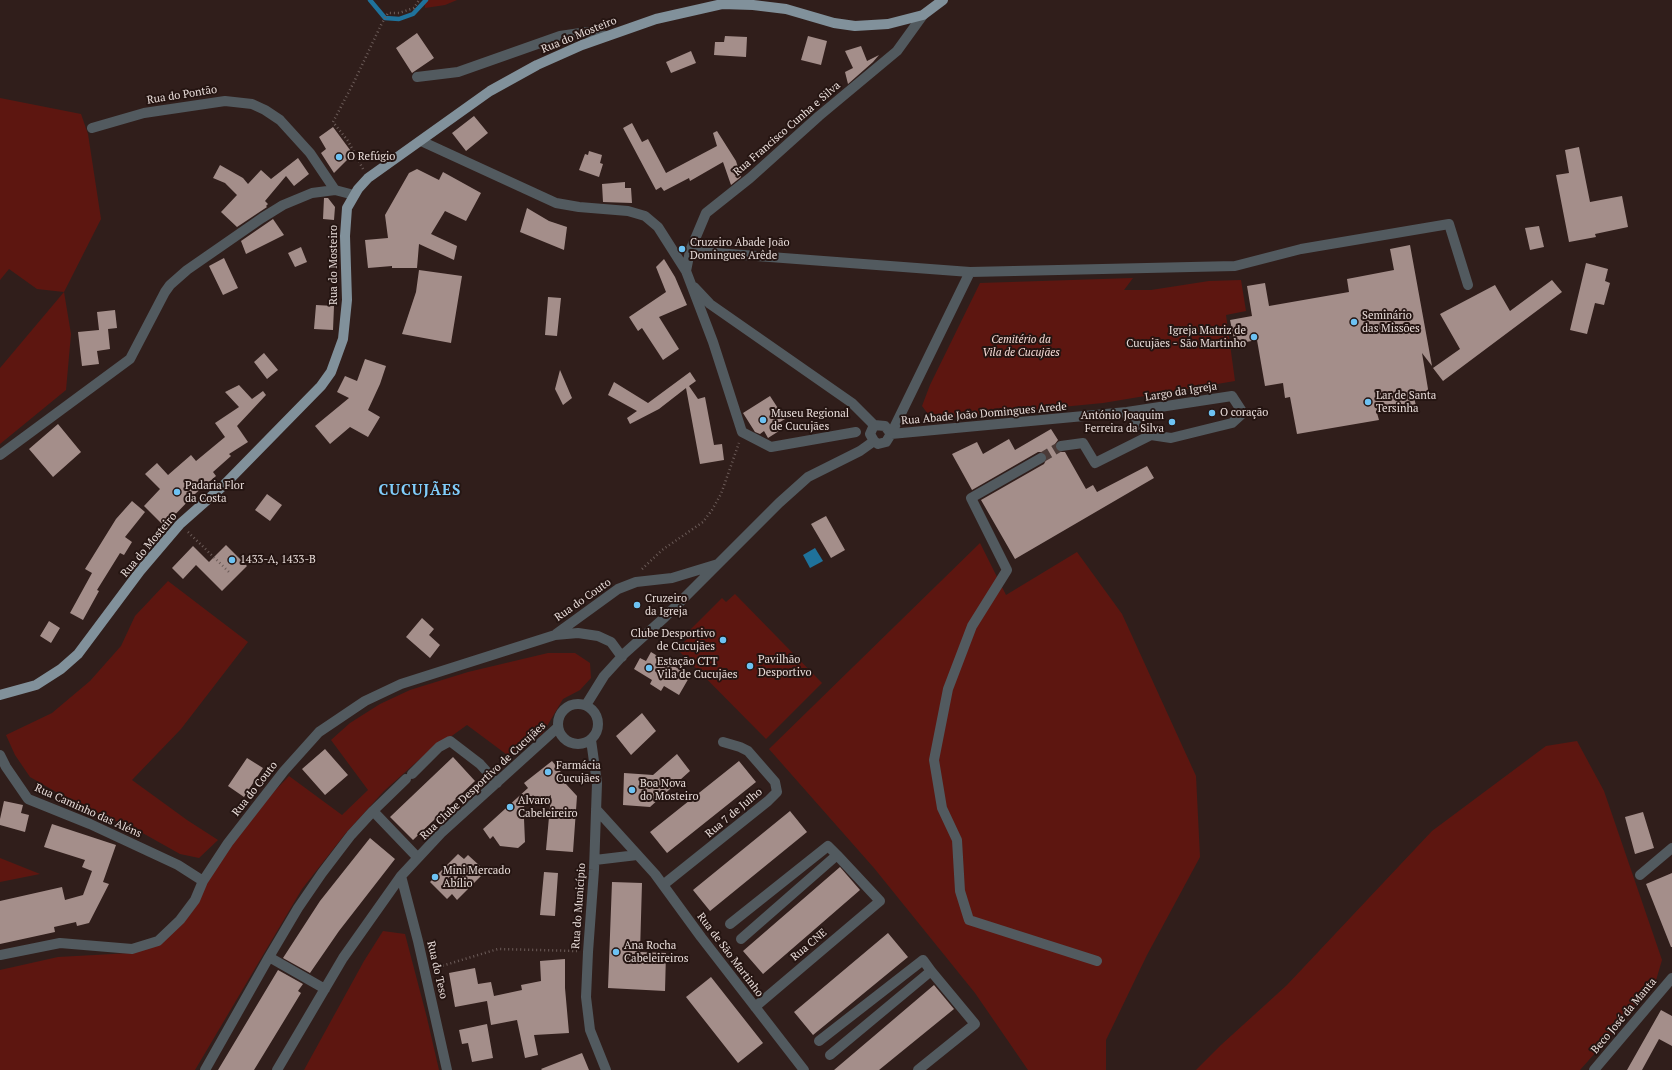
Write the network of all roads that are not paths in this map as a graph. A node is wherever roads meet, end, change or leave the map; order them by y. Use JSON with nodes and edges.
{"nodes":[{"id":1,"x":943,"y":0,"type":"edge"},
{"id":2,"x":923,"y":15,"type":"junction"},
{"id":3,"x":605,"y":36,"type":"junction"},
{"id":4,"x":417,"y":77,"type":"dead end"},
{"id":5,"x":92,"y":128,"type":"dead end"},
{"id":6,"x":421,"y":141,"type":"junction"},
{"id":7,"x":335,"y":190,"type":"junction"},
{"id":8,"x":354,"y":195,"type":"junction"},
{"id":9,"x":690,"y":251,"type":"junction"},
{"id":10,"x":686,"y":271,"type":"junction"},
{"id":11,"x":970,"y":272,"type":"junction"},
{"id":12,"x":691,"y":284,"type":"junction"},
{"id":13,"x":1468,"y":285,"type":"dead end"},
{"id":14,"x":1127,"y":412,"type":"junction"},
{"id":15,"x":874,"y":425,"type":"junction"},
{"id":16,"x":856,"y":432,"type":"dead end"},
{"id":17,"x":891,"y":434,"type":"junction"},
{"id":18,"x":1151,"y":435,"type":"junction"},
{"id":19,"x":874,"y":441,"type":"junction"},
{"id":20,"x":1061,"y":446,"type":"tunnel mouth"},
{"id":21,"x":0,"y":455,"type":"edge"},
{"id":22,"x":1041,"y":458,"type":"tunnel mouth"},
{"id":23,"x":720,"y":563,"type":"junction"},
{"id":24,"x":555,"y":634,"type":"junction"},
{"id":25,"x":622,"y":657,"type":"junction"},
{"id":26,"x":0,"y":695,"type":"edge"},
{"id":27,"x":586,"y":705,"type":"junction"},
{"id":28,"x":558,"y":728,"type":"junction"},
{"id":29,"x":591,"y":740,"type":"junction"},
{"id":30,"x":723,"y":742,"type":"dead end"},
{"id":31,"x":0,"y":755,"type":"edge"},
{"id":32,"x":497,"y":783,"type":"junction"},
{"id":33,"x":596,"y":809,"type":"junction"},
{"id":34,"x":373,"y":811,"type":"junction"},
{"id":35,"x":1672,"y":848,"type":"edge"},
{"id":36,"x":637,"y":855,"type":"junction"},
{"id":37,"x":837,"y":855,"type":"junction"},
{"id":38,"x":418,"y":858,"type":"junction"},
{"id":39,"x":595,"y":860,"type":"junction"},
{"id":40,"x":1640,"y":875,"type":"dead end"},
{"id":41,"x":401,"y":876,"type":"junction"},
{"id":42,"x":203,"y":881,"type":"junction"},
{"id":43,"x":663,"y":885,"type":"junction"},
{"id":44,"x":730,"y":924,"type":"dead end"},
{"id":45,"x":741,"y":938,"type":"dead end"},
{"id":46,"x":0,"y":955,"type":"edge"},
{"id":47,"x":269,"y":957,"type":"junction"},
{"id":48,"x":1096,"y":961,"type":"dead end"},
{"id":49,"x":931,"y":971,"type":"junction"},
{"id":50,"x":1672,"y":978,"type":"edge"},
{"id":51,"x":325,"y":989,"type":"junction"},
{"id":52,"x":755,"y":1007,"type":"junction"},
{"id":53,"x":819,"y":1041,"type":"dead end"},
{"id":54,"x":830,"y":1054,"type":"dead end"},
{"id":55,"x":205,"y":1070,"type":"edge"},
{"id":56,"x":277,"y":1070,"type":"edge"},
{"id":57,"x":447,"y":1070,"type":"edge"},
{"id":58,"x":606,"y":1070,"type":"edge"},
{"id":59,"x":804,"y":1070,"type":"edge"},
{"id":60,"x":918,"y":1070,"type":"edge"},
{"id":61,"x":1594,"y":1070,"type":"edge"}],
"edges":[{"from":1,"to":2,"type":"main road","name":"Rua do Mosteiro"},
{"from":2,"to":3,"type":"main road","name":"Rua do Mosteiro"},
{"from":2,"to":9,"type":"street","name":"Rua Francisco Cunha e Silva"},
{"from":3,"to":4,"type":"street"},
{"from":3,"to":6,"type":"main road","name":"Rua do Mosteiro"},
{"from":5,"to":7,"type":"street","name":"Rua do Pontão"},
{"from":6,"to":8,"type":"main road","name":"Rua do Mosteiro"},
{"from":6,"to":10,"type":"street"},
{"from":7,"to":8,"type":"street"},
{"from":7,"to":21,"type":"street"},
{"from":8,"to":26,"type":"main road","name":"Rua do Mosteiro"},
{"from":9,"to":10,"type":"street","name":"Rua Francisco Cunha e Silva"},
{"from":9,"to":11,"type":"street"},
{"from":10,"to":12,"type":"street"},
{"from":11,"to":13,"type":"street"},
{"from":11,"to":17,"type":"street"},
{"from":12,"to":15,"type":"street"},
{"from":12,"to":16,"type":"street"},
{"from":14,"to":17,"type":"street","name":"Rua Abade João Domingues Arede"},
{"from":14,"to":18,"type":"street"},
{"from":14,"to":18,"type":"street","name":"Largo da Igreja"},
{"from":15,"to":17,"type":"street"},
{"from":15,"to":19,"type":"street"},
{"from":17,"to":19,"type":"street"},
{"from":18,"to":20,"type":"street"},
{"from":19,"to":23,"type":"street"},
{"from":22,"to":48,"type":"street"},
{"from":23,"to":24,"type":"street","name":"Rua do Couto"},
{"from":23,"to":25,"type":"street"},
{"from":24,"to":25,"type":"street","name":"Rua do Couto"},
{"from":24,"to":42,"type":"street","name":"Rua do Couto"},
{"from":25,"to":27,"type":"street"},
{"from":27,"to":28,"type":"street"},
{"from":27,"to":29,"type":"street"},
{"from":28,"to":29,"type":"street"},
{"from":28,"to":32,"type":"street","name":"Rua Clube Desportivo de Cucujães"},
{"from":29,"to":33,"type":"street","name":"Rua do Município"},
{"from":30,"to":43,"type":"street","name":"Rua 7 de Julho"},
{"from":31,"to":42,"type":"street","name":"Rua Caminho das Aléns"},
{"from":32,"to":34,"type":"street"},
{"from":32,"to":38,"type":"street","name":"Rua Clube Desportivo de Cucujães"},
{"from":33,"to":36,"type":"street","name":"Rua de São Martinho"},
{"from":33,"to":39,"type":"street","name":"Rua do Município"},
{"from":34,"to":38,"type":"street"},
{"from":34,"to":47,"type":"street"},
{"from":35,"to":40,"type":"street"},
{"from":36,"to":39,"type":"street"},
{"from":36,"to":43,"type":"street","name":"Rua de São Martinho"},
{"from":37,"to":44,"type":"street"},
{"from":37,"to":45,"type":"street"},
{"from":37,"to":52,"type":"street","name":"Rua CNE"},
{"from":38,"to":41,"type":"street","name":"Rua Clube Desportivo de Cucujães"},
{"from":39,"to":58,"type":"street","name":"Rua do Município"},
{"from":41,"to":51,"type":"street","name":"Rua Clube Desportivo de Cucujães"},
{"from":41,"to":57,"type":"street","name":"Rua do Teso"},
{"from":42,"to":46,"type":"street","name":"Rua do Couto"},
{"from":43,"to":52,"type":"street","name":"Rua de São Martinho"},
{"from":47,"to":51,"type":"street"},
{"from":47,"to":55,"type":"street"},
{"from":49,"to":53,"type":"street"},
{"from":49,"to":54,"type":"street"},
{"from":49,"to":60,"type":"street"},
{"from":50,"to":61,"type":"street","name":"Beco José da Manta"},
{"from":51,"to":56,"type":"street","name":"Rua Clube Desportivo de Cucujães"},
{"from":52,"to":59,"type":"street","name":"Rua de São Martinho"}]}
